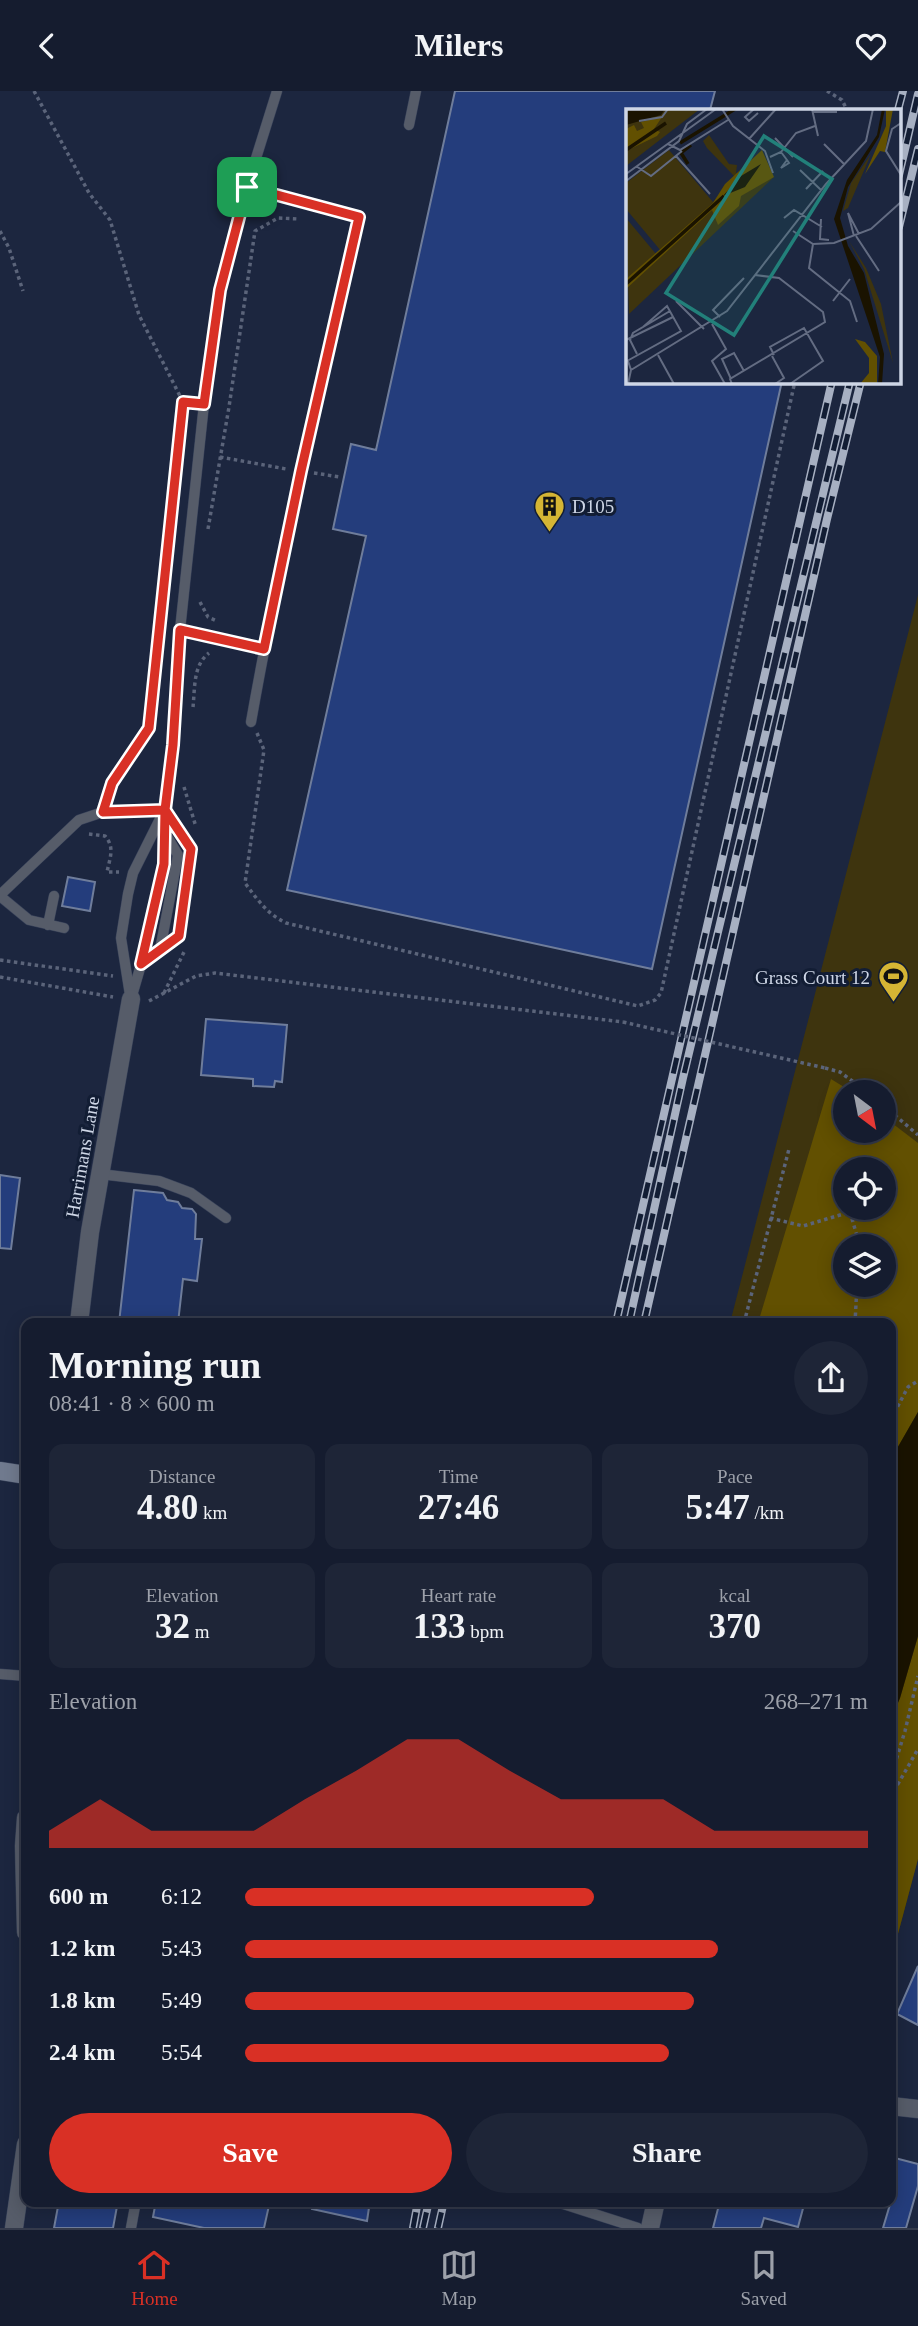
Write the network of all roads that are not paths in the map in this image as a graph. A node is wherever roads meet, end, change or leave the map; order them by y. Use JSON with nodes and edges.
{"nodes":[{"id":1,"x":276,"y":91,"type":"edge"},
{"id":2,"x":416,"y":91,"type":"edge"},
{"id":3,"x":409,"y":125,"type":"dead end"},
{"id":4,"x":247,"y":187,"type":"junction"},
{"id":5,"x":180,"y":630,"type":"junction"},
{"id":6,"x":264,"y":649,"type":"junction"},
{"id":7,"x":251,"y":722,"type":"road end"},
{"id":8,"x":165,"y":810,"type":"junction"},
{"id":9,"x":165,"y":832,"type":"junction"},
{"id":10,"x":0,"y":896,"type":"edge"},
{"id":11,"x":54,"y":896,"type":"dead end"},
{"id":12,"x":48,"y":925,"type":"junction"},
{"id":13,"x":64,"y":928,"type":"dead end"},
{"id":14,"x":160,"y":950,"type":"junction"},
{"id":15,"x":141,"y":964,"type":"junction"},
{"id":16,"x":132,"y":1000,"type":"junction"},
{"id":17,"x":100,"y":1174,"type":"junction"},
{"id":18,"x":226,"y":1218,"type":"dead end"},
{"id":19,"x":80,"y":1318,"type":"edge"},
{"id":20,"x":0,"y":1471,"type":"edge"},
{"id":21,"x":21,"y":1474,"type":"edge"},
{"id":22,"x":0,"y":1674,"type":"edge"},
{"id":23,"x":21,"y":1676,"type":"edge"},
{"id":24,"x":896,"y":2107,"type":"edge"},
{"id":25,"x":918,"y":2109,"type":"edge"},
{"id":26,"x":21,"y":2179,"type":"edge"},
{"id":27,"x":135,"y":2207,"type":"edge"},
{"id":28,"x":573,"y":2207,"type":"edge"},
{"id":29,"x":655,"y":2207,"type":"edge"},
{"id":30,"x":14,"y":2228,"type":"edge"},
{"id":31,"x":131,"y":2228,"type":"edge"},
{"id":32,"x":638,"y":2228,"type":"edge"},
{"id":33,"x":650,"y":2228,"type":"edge"}],
"edges":[{"from":1,"to":4,"type":"lane","name":"Harrimans Lane"},
{"from":2,"to":3,"type":"lane"},
{"from":4,"to":5,"type":"lane","name":"Harrimans Lane"},
{"from":4,"to":6,"type":"lane"},
{"from":5,"to":6,"type":"lane"},
{"from":5,"to":8,"type":"lane","name":"Harrimans Lane"},
{"from":6,"to":7,"type":"lane"},
{"from":8,"to":9,"type":"lane","name":"Harrimans Lane"},
{"from":8,"to":10,"type":"lane"},
{"from":8,"to":14,"type":"lane"},
{"from":8,"to":16,"type":"lane","name":"Harrimans Lane"},
{"from":9,"to":14,"type":"lane"},
{"from":9,"to":15,"type":"lane","name":"Harrimans Lane"},
{"from":10,"to":12,"type":"lane"},
{"from":11,"to":12,"type":"lane"},
{"from":12,"to":13,"type":"lane"},
{"from":14,"to":15,"type":"lane"},
{"from":15,"to":16,"type":"lane","name":"Harrimans Lane"},
{"from":16,"to":17,"type":"street","name":"Harrimans Lane"},
{"from":17,"to":18,"type":"lane"},
{"from":17,"to":19,"type":"street","name":"Harrimans Lane"},
{"from":20,"to":21,"type":"street"},
{"from":22,"to":23,"type":"lane"},
{"from":24,"to":25,"type":"street"},
{"from":26,"to":30,"type":"street"},
{"from":27,"to":31,"type":"lane"},
{"from":28,"to":32,"type":"lane"},
{"from":29,"to":33,"type":"street"}]}
